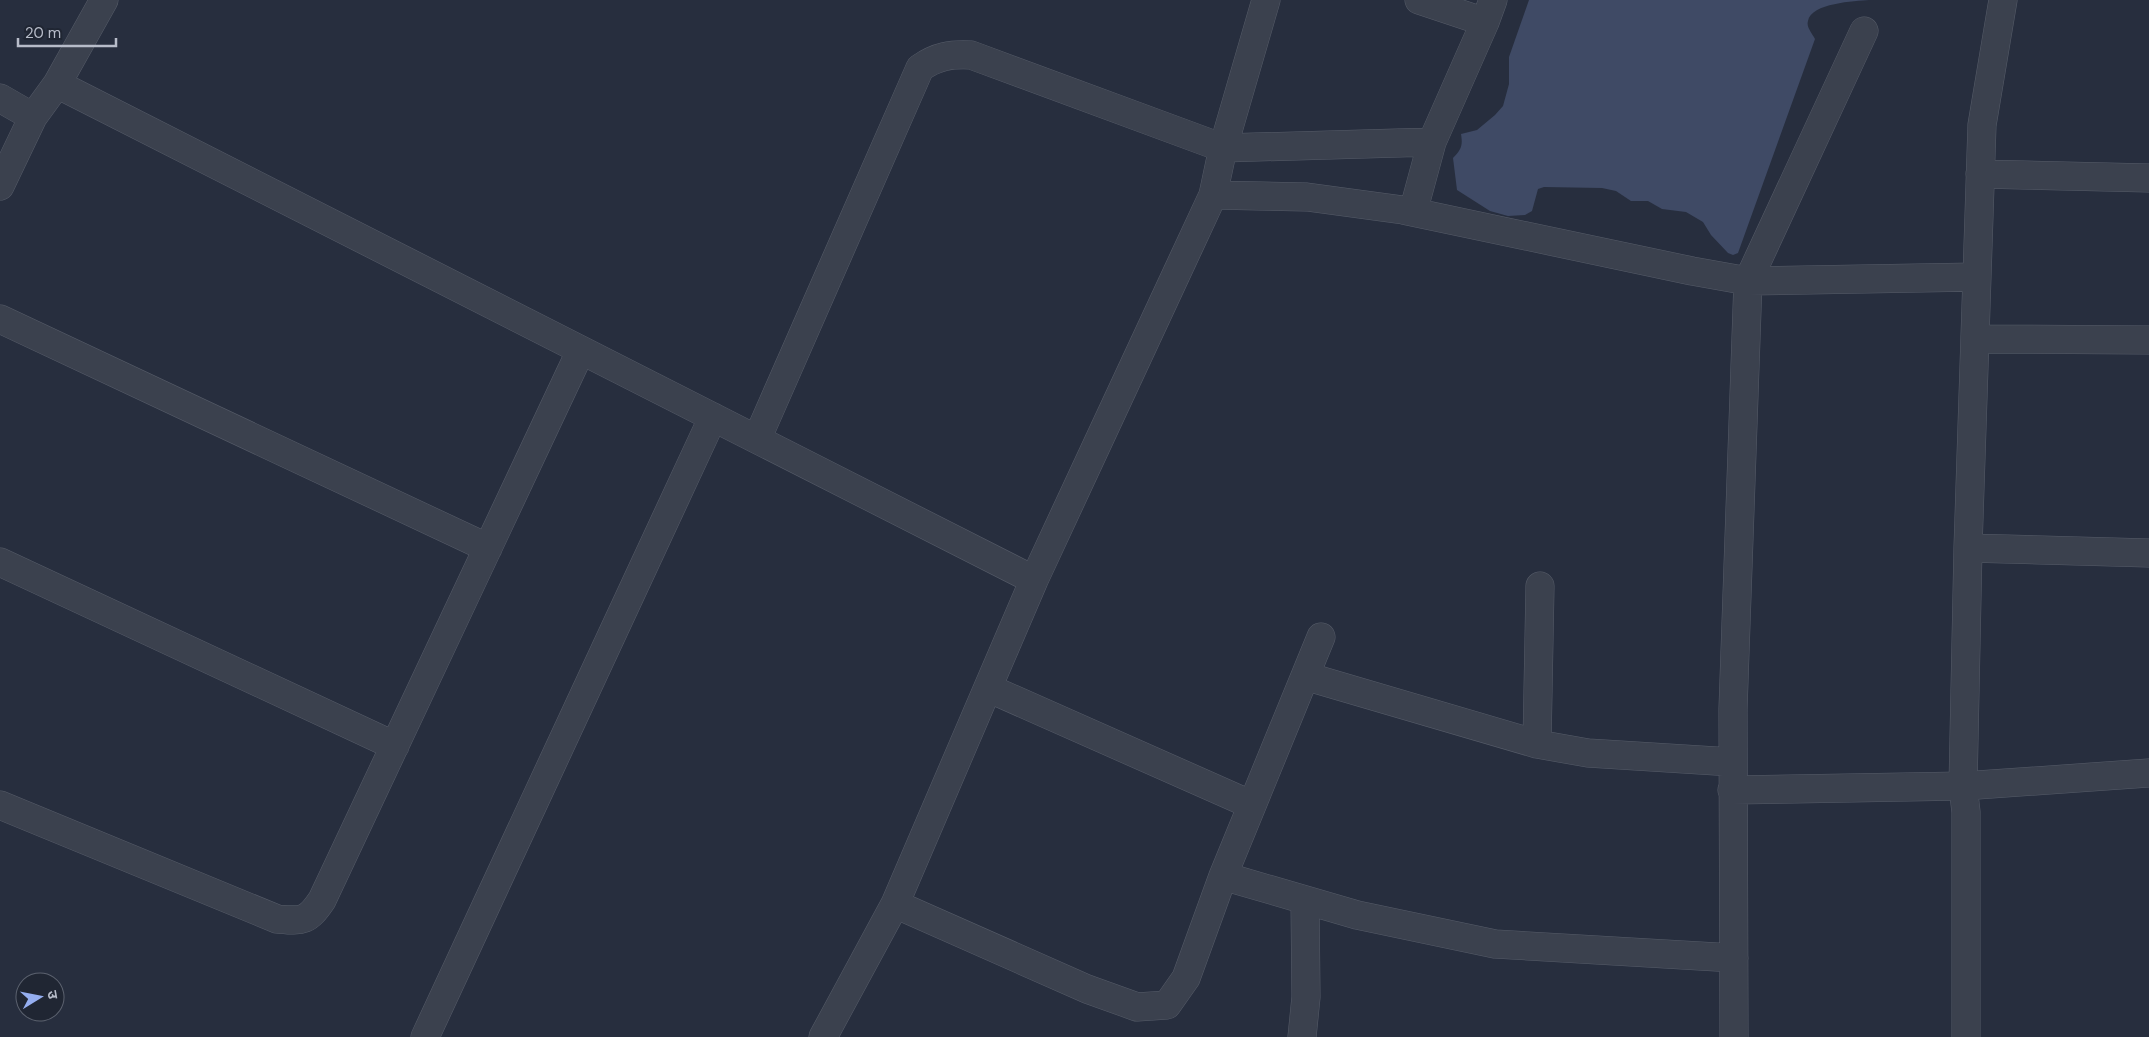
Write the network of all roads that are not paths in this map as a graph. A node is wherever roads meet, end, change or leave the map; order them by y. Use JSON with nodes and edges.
{"nodes":[{"id":1,"x":104,"y":0,"type":"edge"},
{"id":2,"x":1266,"y":0,"type":"edge"},
{"id":3,"x":1419,"y":0,"type":"edge"},
{"id":4,"x":2003,"y":0,"type":"edge"},
{"id":5,"x":1489,"y":11,"type":"edge"},
{"id":6,"x":1864,"y":31,"type":"dead end"},
{"id":7,"x":58,"y":84,"type":"junction"},
{"id":8,"x":0,"y":98,"type":"edge"},
{"id":9,"x":33,"y":118,"type":"junction"},
{"id":10,"x":1432,"y":142,"type":"junction"},
{"id":11,"x":1223,"y":148,"type":"junction"},
{"id":12,"x":1980,"y":174,"type":"junction"},
{"id":13,"x":2149,"y":178,"type":"edge"},
{"id":14,"x":0,"y":186,"type":"edge"},
{"id":15,"x":1213,"y":195,"type":"junction"},
{"id":16,"x":1413,"y":212,"type":"junction"},
{"id":17,"x":1976,"y":277,"type":"junction"},
{"id":18,"x":1748,"y":281,"type":"junction"},
{"id":19,"x":0,"y":319,"type":"edge"},
{"id":20,"x":1974,"y":339,"type":"junction"},
{"id":21,"x":2149,"y":340,"type":"edge"},
{"id":22,"x":581,"y":350,"type":"junction"},
{"id":23,"x":713,"y":417,"type":"junction"},
{"id":24,"x":757,"y":439,"type":"junction"},
{"id":25,"x":488,"y":548,"type":"junction"},
{"id":26,"x":1968,"y":548,"type":"junction"},
{"id":27,"x":2149,"y":553,"type":"edge"},
{"id":28,"x":0,"y":562,"type":"edge"},
{"id":29,"x":1034,"y":580,"type":"junction"},
{"id":30,"x":1540,"y":586,"type":"dead end"},
{"id":31,"x":1322,"y":637,"type":"dead end"},
{"id":32,"x":1305,"y":676,"type":"junction"},
{"id":33,"x":988,"y":688,"type":"junction"},
{"id":34,"x":1537,"y":744,"type":"junction"},
{"id":35,"x":395,"y":746,"type":"junction"},
{"id":36,"x":1732,"y":762,"type":"junction"},
{"id":37,"x":2149,"y":773,"type":"edge"},
{"id":38,"x":1963,"y":786,"type":"junction"},
{"id":39,"x":1732,"y":790,"type":"junction"},
{"id":40,"x":0,"y":805,"type":"edge"},
{"id":41,"x":1252,"y":805,"type":"junction"},
{"id":42,"x":1223,"y":876,"type":"junction"},
{"id":43,"x":1305,"y":900,"type":"junction"},
{"id":44,"x":895,"y":904,"type":"junction"},
{"id":45,"x":1734,"y":958,"type":"junction"},
{"id":46,"x":425,"y":1037,"type":"edge"},
{"id":47,"x":823,"y":1037,"type":"edge"},
{"id":48,"x":1302,"y":1037,"type":"edge"},
{"id":49,"x":1734,"y":1037,"type":"edge"},
{"id":50,"x":1966,"y":1037,"type":"edge"}],
"edges":[{"from":1,"to":7,"type":"street"},
{"from":2,"to":11,"type":"street"},
{"from":3,"to":5,"type":"street"},
{"from":4,"to":12,"type":"street"},
{"from":5,"to":10,"type":"street"},
{"from":6,"to":18,"type":"street"},
{"from":7,"to":9,"type":"street"},
{"from":7,"to":22,"type":"street"},
{"from":8,"to":9,"type":"street"},
{"from":9,"to":14,"type":"street"},
{"from":10,"to":11,"type":"street"},
{"from":10,"to":16,"type":"street"},
{"from":11,"to":15,"type":"street"},
{"from":11,"to":24,"type":"street"},
{"from":12,"to":13,"type":"street"},
{"from":12,"to":17,"type":"street"},
{"from":15,"to":16,"type":"street"},
{"from":15,"to":29,"type":"street"},
{"from":16,"to":18,"type":"street"},
{"from":17,"to":18,"type":"street"},
{"from":17,"to":20,"type":"street"},
{"from":18,"to":36,"type":"street"},
{"from":19,"to":25,"type":"street"},
{"from":20,"to":21,"type":"street"},
{"from":20,"to":26,"type":"street"},
{"from":22,"to":23,"type":"street"},
{"from":22,"to":25,"type":"street"},
{"from":23,"to":24,"type":"street"},
{"from":23,"to":46,"type":"street"},
{"from":24,"to":29,"type":"street"},
{"from":25,"to":35,"type":"street"},
{"from":26,"to":27,"type":"street"},
{"from":26,"to":38,"type":"street"},
{"from":28,"to":35,"type":"street"},
{"from":29,"to":33,"type":"street"},
{"from":30,"to":34,"type":"street"},
{"from":31,"to":32,"type":"street"},
{"from":32,"to":34,"type":"street"},
{"from":32,"to":41,"type":"street"},
{"from":33,"to":41,"type":"street"},
{"from":33,"to":44,"type":"street"},
{"from":34,"to":36,"type":"street"},
{"from":35,"to":40,"type":"street"},
{"from":36,"to":39,"type":"street"},
{"from":37,"to":38,"type":"street"},
{"from":38,"to":39,"type":"street"},
{"from":38,"to":50,"type":"street"},
{"from":39,"to":45,"type":"street"},
{"from":41,"to":42,"type":"street"},
{"from":42,"to":43,"type":"street"},
{"from":42,"to":44,"type":"street"},
{"from":43,"to":45,"type":"street"},
{"from":43,"to":48,"type":"street"},
{"from":44,"to":47,"type":"street"},
{"from":45,"to":49,"type":"street"}]}
